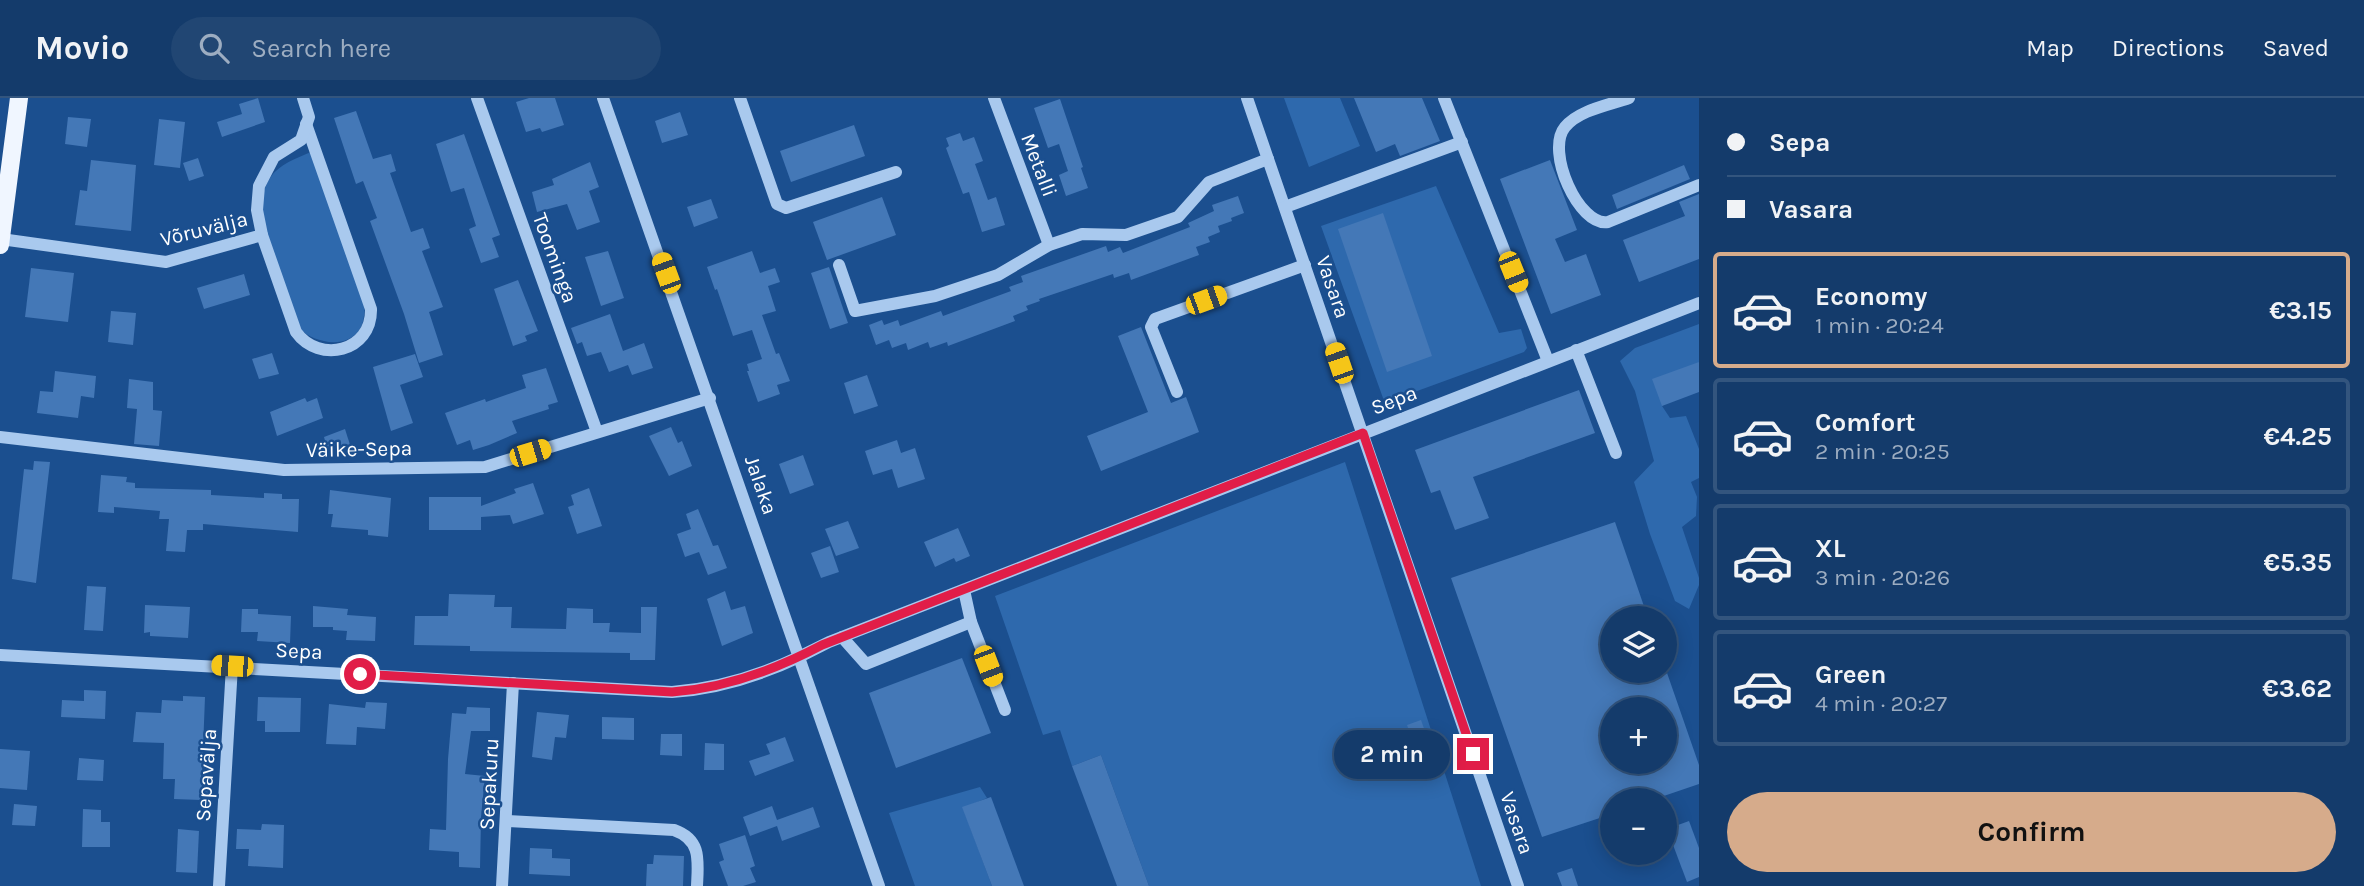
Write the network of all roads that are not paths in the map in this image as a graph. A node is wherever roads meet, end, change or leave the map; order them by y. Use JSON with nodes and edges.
{"nodes":[{"id":1,"x":19,"y":98,"type":"edge"},
{"id":2,"x":303,"y":98,"type":"edge"},
{"id":3,"x":477,"y":98,"type":"edge"},
{"id":4,"x":603,"y":98,"type":"edge"},
{"id":5,"x":740,"y":98,"type":"edge"},
{"id":6,"x":994,"y":98,"type":"edge"},
{"id":7,"x":1247,"y":98,"type":"edge"},
{"id":8,"x":1444,"y":98,"type":"edge"},
{"id":9,"x":1629,"y":98,"type":"edge"},
{"id":10,"x":306,"y":124,"type":"junction"},
{"id":11,"x":1462,"y":142,"type":"junction"},
{"id":12,"x":1268,"y":159,"type":"junction"},
{"id":13,"x":897,"y":172,"type":"dead end"},
{"id":14,"x":1699,"y":185,"type":"edge"},
{"id":15,"x":1285,"y":207,"type":"junction"},
{"id":16,"x":262,"y":235,"type":"junction"},
{"id":17,"x":1,"y":239,"type":"edge"},
{"id":18,"x":0,"y":245,"type":"edge"},
{"id":19,"x":1049,"y":245,"type":"junction"},
{"id":20,"x":839,"y":265,"type":"dead end"},
{"id":21,"x":1305,"y":265,"type":"junction"},
{"id":22,"x":1699,"y":303,"type":"edge"},
{"id":23,"x":1576,"y":350,"type":"junction"},
{"id":24,"x":1548,"y":361,"type":"junction"},
{"id":25,"x":1177,"y":392,"type":"dead end"},
{"id":26,"x":710,"y":398,"type":"junction"},
{"id":27,"x":597,"y":432,"type":"junction"},
{"id":28,"x":1363,"y":433,"type":"junction"},
{"id":29,"x":0,"y":437,"type":"edge"},
{"id":30,"x":1616,"y":453,"type":"dead end"},
{"id":31,"x":964,"y":590,"type":"junction"},
{"id":32,"x":971,"y":622,"type":"junction"},
{"id":33,"x":842,"y":637,"type":"junction"},
{"id":34,"x":0,"y":655,"type":"edge"},
{"id":35,"x":799,"y":657,"type":"junction"},
{"id":36,"x":232,"y":666,"type":"junction"},
{"id":37,"x":513,"y":683,"type":"junction"},
{"id":38,"x":1005,"y":710,"type":"dead end"},
{"id":39,"x":506,"y":821,"type":"junction"},
{"id":40,"x":219,"y":886,"type":"edge"},
{"id":41,"x":502,"y":886,"type":"edge"},
{"id":42,"x":697,"y":886,"type":"edge"},
{"id":43,"x":879,"y":886,"type":"edge"},
{"id":44,"x":1518,"y":886,"type":"edge"}],
"edges":[{"from":1,"to":17,"type":"main road"},
{"from":2,"to":10,"type":"street"},
{"from":3,"to":27,"type":"street","name":"Toominga"},
{"from":4,"to":26,"type":"street","name":"Jalaka"},
{"from":5,"to":13,"type":"street"},
{"from":6,"to":19,"type":"street","name":"Metalli"},
{"from":7,"to":12,"type":"street","name":"Vasara"},
{"from":8,"to":11,"type":"street"},
{"from":9,"to":14,"type":"street"},
{"from":10,"to":16,"type":"street","name":"Võruvälja"},
{"from":10,"to":16,"type":"street"},
{"from":11,"to":15,"type":"street"},
{"from":11,"to":24,"type":"street"},
{"from":12,"to":15,"type":"street","name":"Vasara"},
{"from":12,"to":19,"type":"street"},
{"from":15,"to":21,"type":"street","name":"Vasara"},
{"from":16,"to":17,"type":"street","name":"Võruvälja"},
{"from":17,"to":18,"type":"main road"},
{"from":19,"to":20,"type":"street"},
{"from":21,"to":25,"type":"street"},
{"from":21,"to":28,"type":"street","name":"Vasara"},
{"from":22,"to":23,"type":"street","name":"Sepa"},
{"from":23,"to":24,"type":"street","name":"Sepa"},
{"from":23,"to":30,"type":"street"},
{"from":24,"to":28,"type":"street","name":"Sepa"},
{"from":26,"to":27,"type":"street","name":"Väike-Sepa"},
{"from":26,"to":35,"type":"street","name":"Jalaka"},
{"from":27,"to":29,"type":"street","name":"Väike-Sepa"},
{"from":28,"to":31,"type":"street","name":"Sepa"},
{"from":28,"to":44,"type":"street","name":"Vasara"},
{"from":31,"to":32,"type":"street"},
{"from":31,"to":33,"type":"street","name":"Sepa"},
{"from":32,"to":33,"type":"street"},
{"from":32,"to":38,"type":"street"},
{"from":33,"to":35,"type":"street","name":"Sepa"},
{"from":34,"to":36,"type":"street","name":"Sepa"},
{"from":35,"to":37,"type":"street","name":"Sepa"},
{"from":35,"to":43,"type":"street","name":"Jalaka"},
{"from":36,"to":37,"type":"street","name":"Sepa"},
{"from":36,"to":40,"type":"street","name":"Sepavälja"},
{"from":37,"to":39,"type":"street","name":"Sepakuru"},
{"from":39,"to":41,"type":"street","name":"Sepakuru"},
{"from":39,"to":42,"type":"street"}]}
